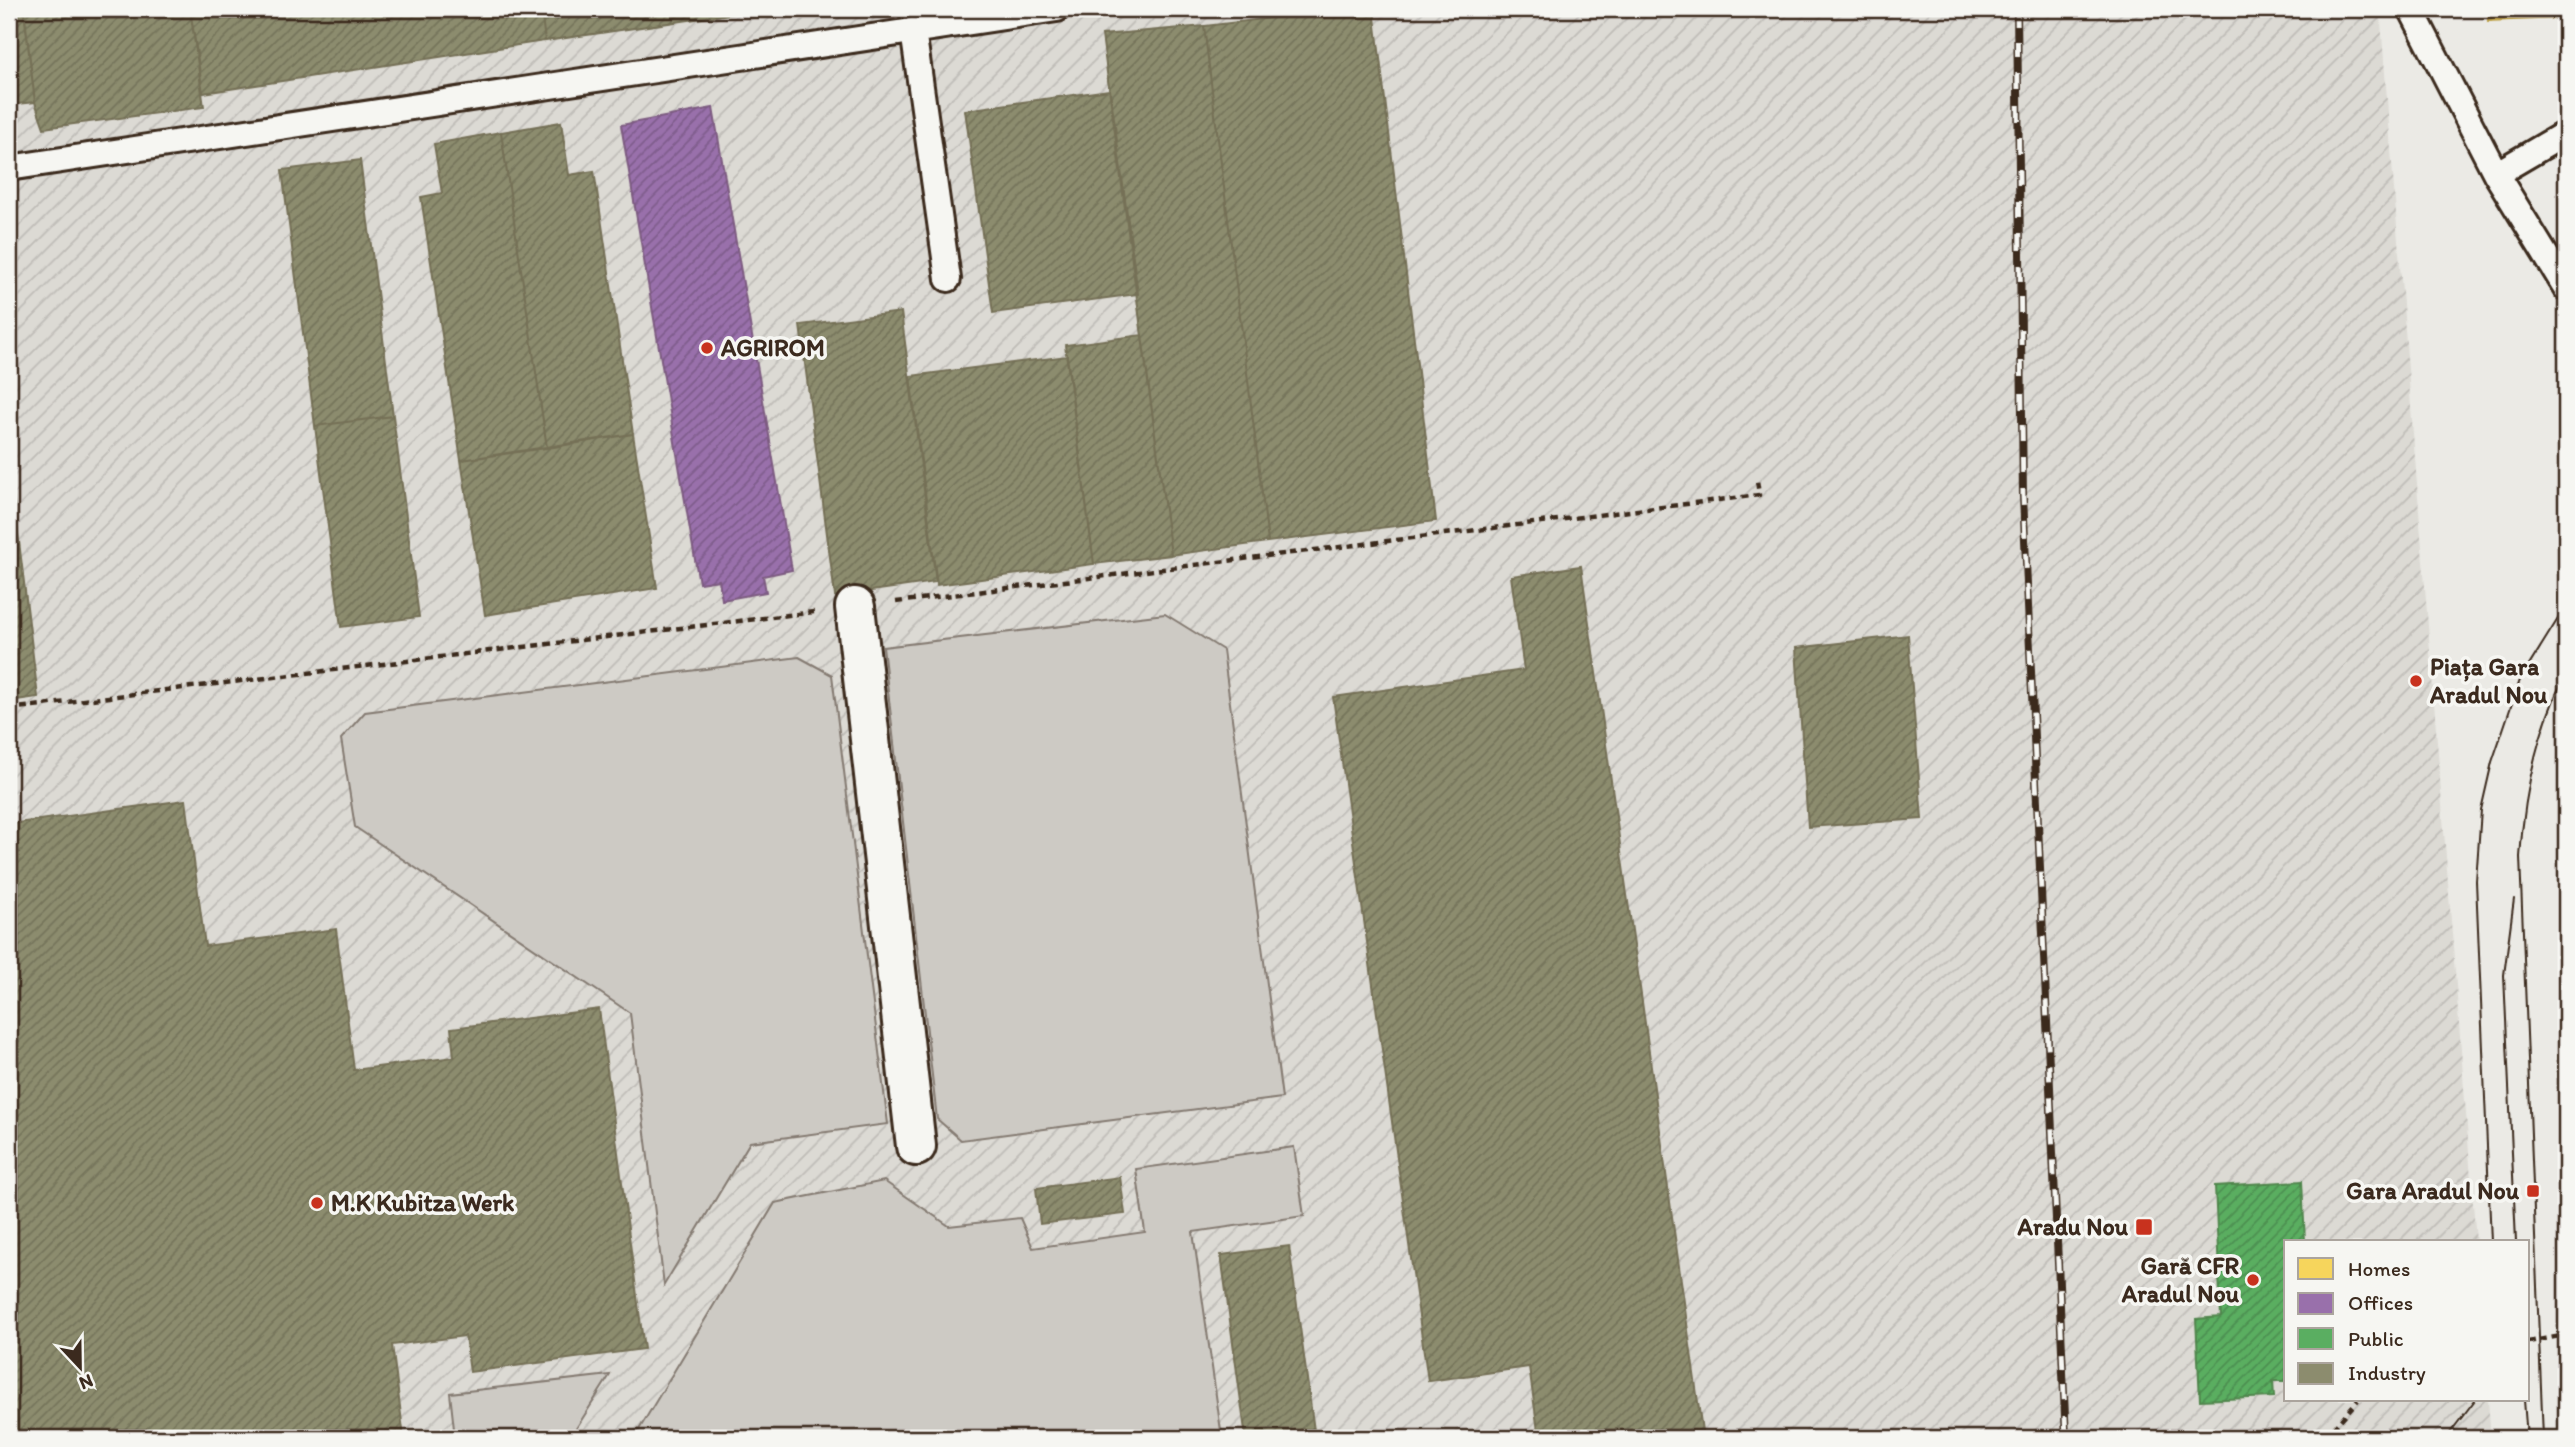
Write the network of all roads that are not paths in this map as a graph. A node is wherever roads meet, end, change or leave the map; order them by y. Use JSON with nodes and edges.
{"nodes":[{"id":1,"x":1057,"y":9,"type":"edge"},
{"id":2,"x":2411,"y":9,"type":"edge"},
{"id":3,"x":913,"y":30,"type":"junction"},
{"id":4,"x":2566,"y":133,"type":"edge"},
{"id":5,"x":9,"y":168,"type":"edge"},
{"id":6,"x":2496,"y":174,"type":"junction"},
{"id":7,"x":2558,"y":253,"type":"edge"},
{"id":8,"x":948,"y":279,"type":"dead end"},
{"id":9,"x":2566,"y":288,"type":"edge"},
{"id":10,"x":855,"y":607,"type":"dead end"},
{"id":11,"x":916,"y":1146,"type":"dead end"}],
"edges":[{"from":1,"to":3,"type":"lane"},
{"from":2,"to":6,"type":"lane"},
{"from":3,"to":5,"type":"lane"},
{"from":3,"to":8,"type":"lane"},
{"from":4,"to":6,"type":"lane"},
{"from":6,"to":7,"type":"lane"},
{"from":7,"to":9,"type":"lane"},
{"from":10,"to":11,"type":"street"}]}
